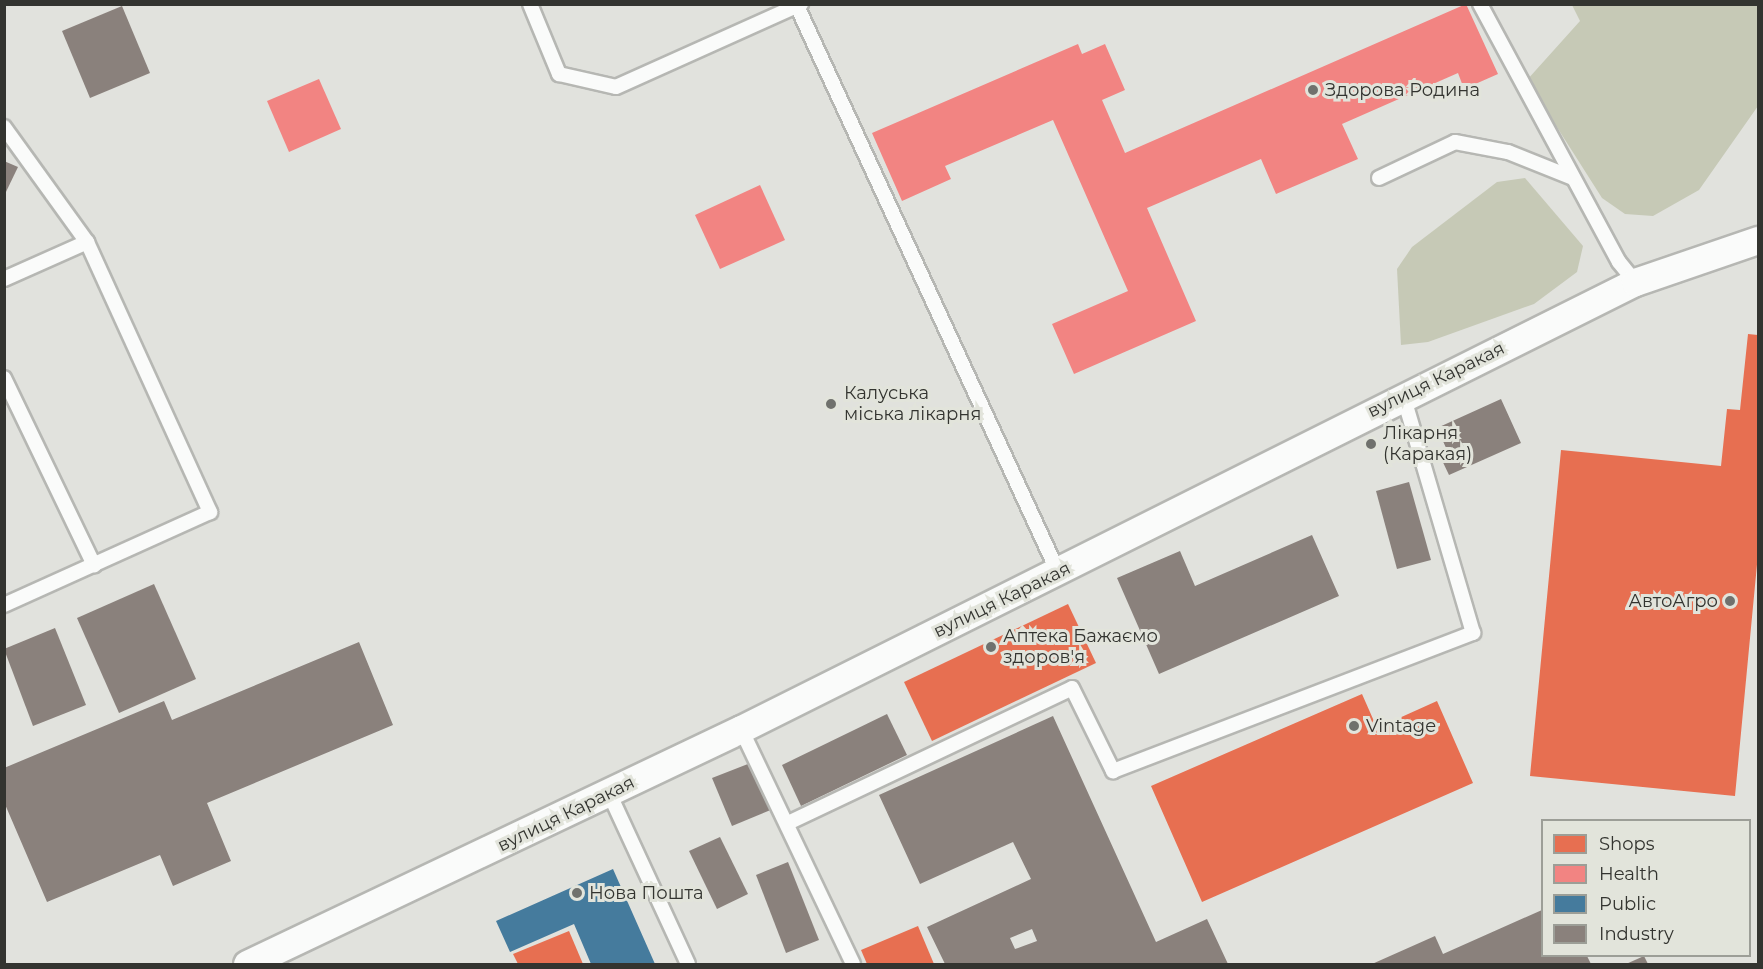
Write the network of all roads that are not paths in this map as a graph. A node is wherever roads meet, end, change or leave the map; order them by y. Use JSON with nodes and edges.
{"nodes":[{"id":1,"x":530,"y":4,"type":"edge"},
{"id":2,"x":1480,"y":4,"type":"edge"},
{"id":3,"x":799,"y":5,"type":"edge"},
{"id":4,"x":4,"y":127,"type":"edge"},
{"id":5,"x":1379,"y":178,"type":"dead end"},
{"id":6,"x":1573,"y":178,"type":"junction"},
{"id":7,"x":1758,"y":240,"type":"edge"},
{"id":8,"x":87,"y":242,"type":"junction"},
{"id":9,"x":4,"y":279,"type":"edge"},
{"id":10,"x":1635,"y":282,"type":"junction"},
{"id":11,"x":4,"y":378,"type":"edge"},
{"id":12,"x":1403,"y":395,"type":"junction"},
{"id":13,"x":94,"y":565,"type":"junction"},
{"id":14,"x":1058,"y":572,"type":"junction"},
{"id":15,"x":4,"y":605,"type":"edge"},
{"id":16,"x":741,"y":729,"type":"junction"},
{"id":17,"x":609,"y":793,"type":"junction"},
{"id":18,"x":788,"y":823,"type":"junction"},
{"id":19,"x":248,"y":964,"type":"edge"},
{"id":20,"x":688,"y":964,"type":"edge"},
{"id":21,"x":853,"y":964,"type":"edge"}],
"edges":[{"from":1,"to":3,"type":"lane"},
{"from":2,"to":6,"type":"lane"},
{"from":3,"to":14,"type":"lane"},
{"from":4,"to":8,"type":"lane"},
{"from":5,"to":6,"type":"lane"},
{"from":6,"to":10,"type":"lane"},
{"from":7,"to":10,"type":"street","name":"вулиця Каракая"},
{"from":8,"to":9,"type":"lane"},
{"from":8,"to":13,"type":"lane"},
{"from":10,"to":12,"type":"street","name":"вулиця Каракая"},
{"from":11,"to":13,"type":"lane"},
{"from":12,"to":14,"type":"street","name":"вулиця Каракая"},
{"from":12,"to":18,"type":"lane"},
{"from":13,"to":15,"type":"lane"},
{"from":14,"to":16,"type":"street","name":"вулиця Каракая"},
{"from":16,"to":17,"type":"street","name":"вулиця Каракая"},
{"from":16,"to":18,"type":"lane"},
{"from":17,"to":19,"type":"street","name":"вулиця Каракая"},
{"from":17,"to":20,"type":"lane"},
{"from":18,"to":21,"type":"lane"}]}
